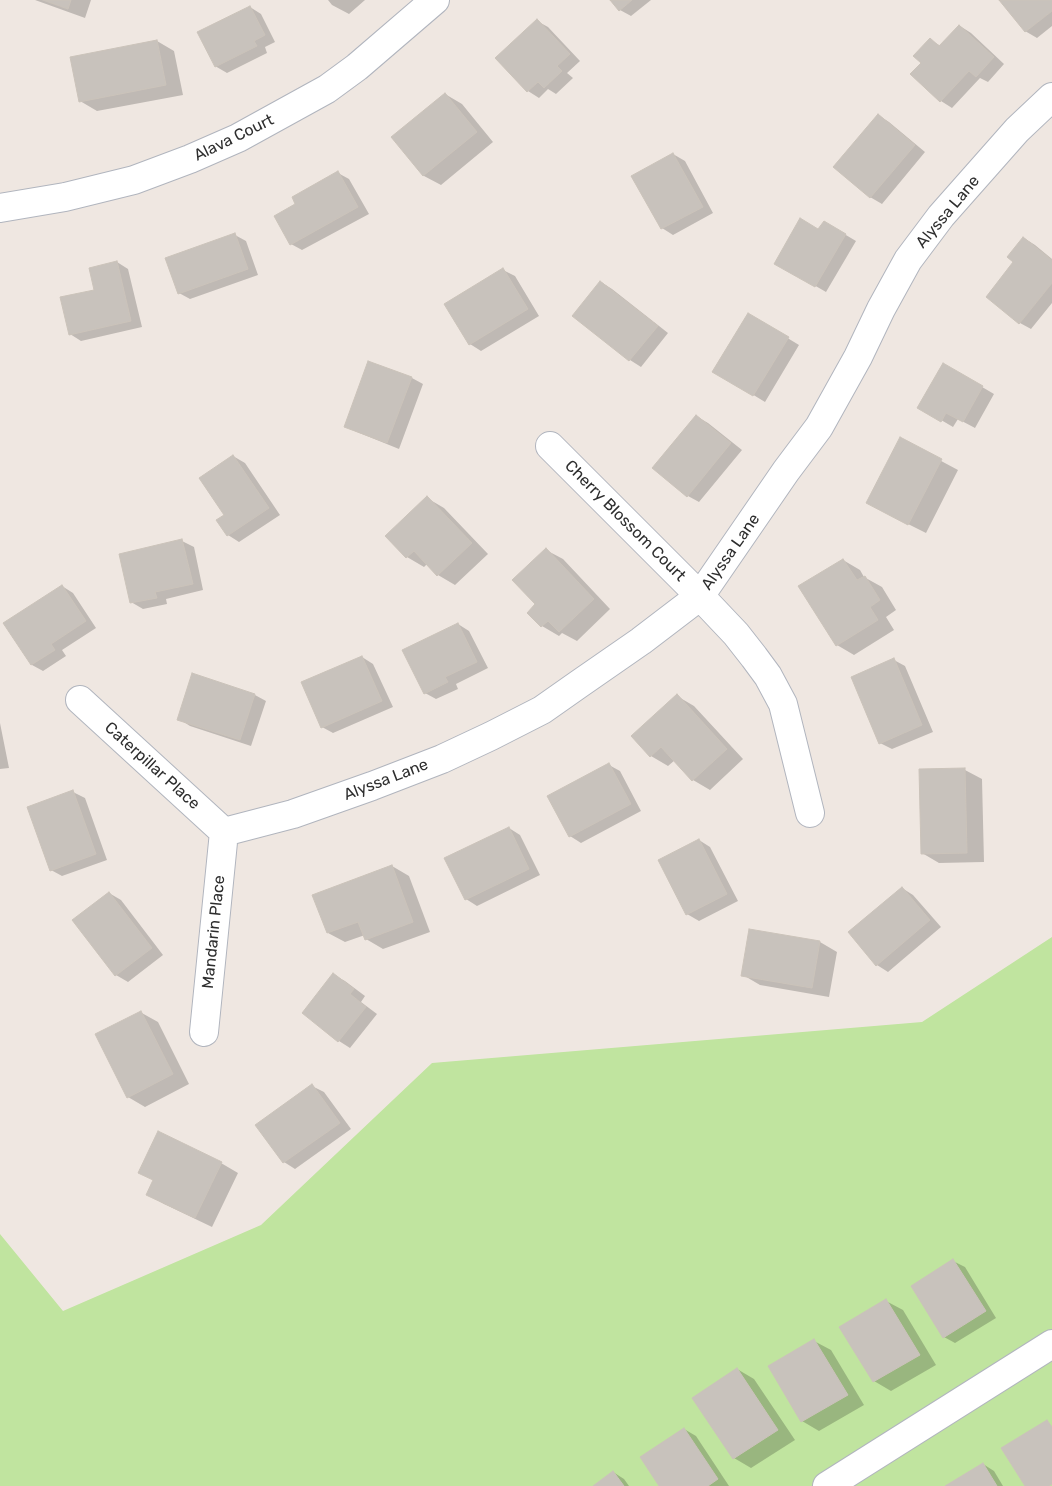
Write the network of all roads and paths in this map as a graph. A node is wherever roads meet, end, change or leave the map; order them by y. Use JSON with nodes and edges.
{"nodes":[{"id":1,"x":435,"y":0,"type":"edge"},
{"id":2,"x":1052,"y":96,"type":"edge"},
{"id":3,"x":0,"y":208,"type":"edge"},
{"id":4,"x":550,"y":446,"type":"dead end"},
{"id":5,"x":700,"y":596,"type":"junction"},
{"id":6,"x":80,"y":700,"type":"dead end"},
{"id":7,"x":810,"y":813,"type":"dead end"},
{"id":8,"x":224,"y":832,"type":"junction"},
{"id":9,"x":204,"y":1032,"type":"dead end"},
{"id":10,"x":1052,"y":1344,"type":"edge"},
{"id":11,"x":826,"y":1486,"type":"edge"}],
"edges":[{"from":1,"to":3,"type":"street","name":"Alava Court"},
{"from":2,"to":5,"type":"street","name":"Alyssa Lane"},
{"from":4,"to":5,"type":"street","name":"Cherry Blossom Court"},
{"from":5,"to":7,"type":"street","name":"Cherry Blossom Court"},
{"from":5,"to":8,"type":"street","name":"Alyssa Lane"},
{"from":6,"to":8,"type":"street","name":"Caterpillar Place"},
{"from":8,"to":9,"type":"street","name":"Mandarin Place"},
{"from":10,"to":11,"type":"street"}]}
